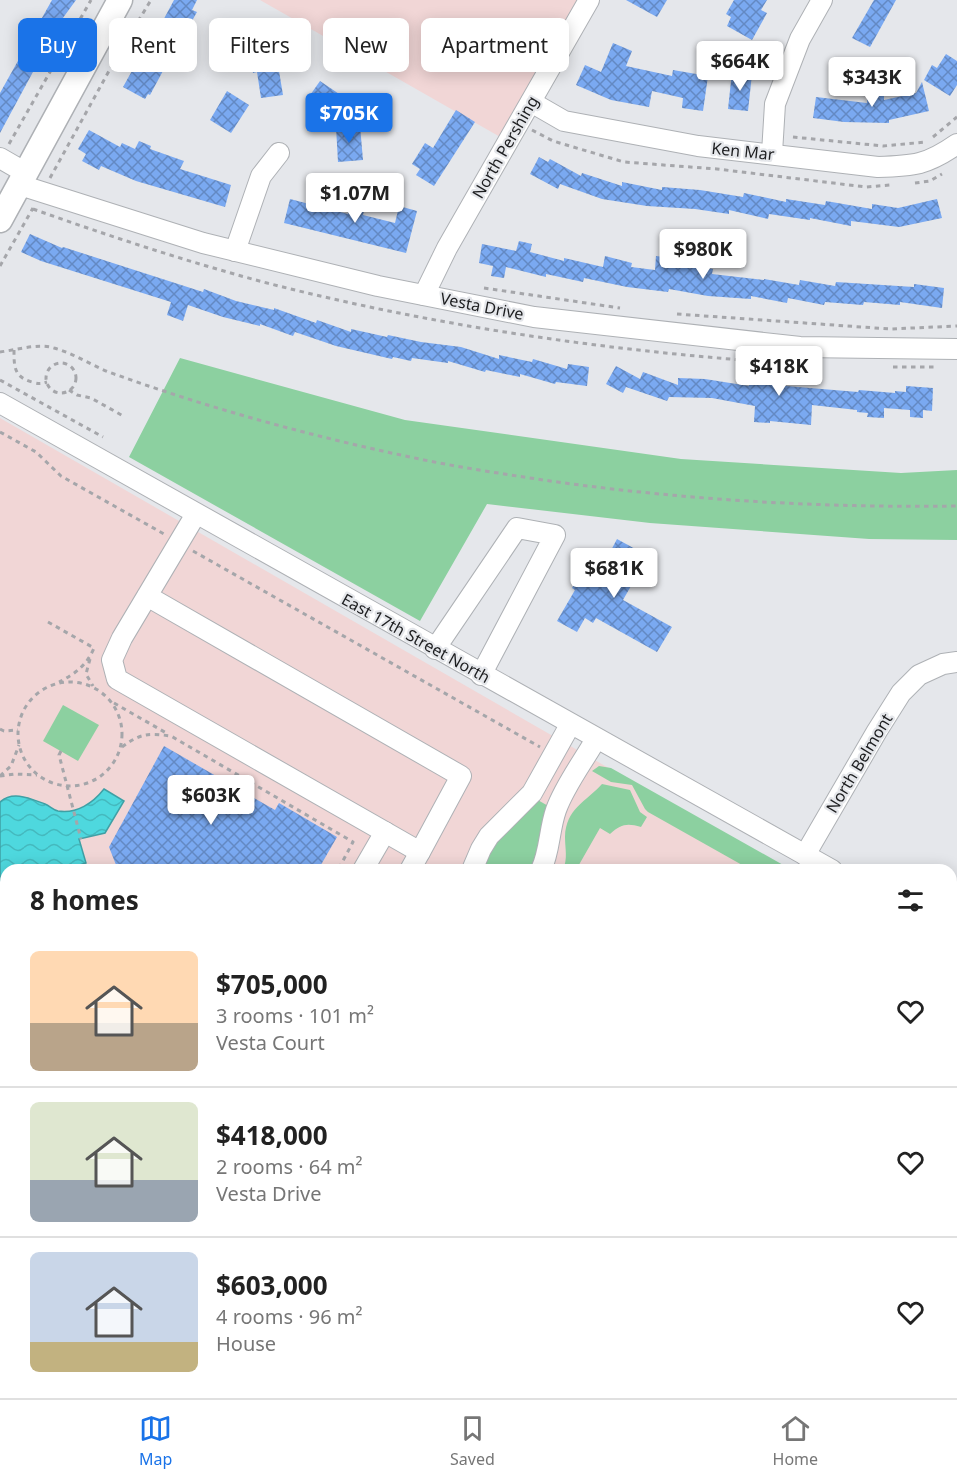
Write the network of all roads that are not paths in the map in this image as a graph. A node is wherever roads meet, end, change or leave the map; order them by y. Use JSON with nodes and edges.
{"nodes":[{"id":1,"x":120,"y":0,"type":"edge"},
{"id":2,"x":589,"y":0,"type":"edge"},
{"id":3,"x":822,"y":0,"type":"edge"},
{"id":4,"x":531,"y":102,"type":"junction"},
{"id":5,"x":957,"y":144,"type":"edge"},
{"id":6,"x":279,"y":153,"type":"dead end"},
{"id":7,"x":772,"y":153,"type":"junction"},
{"id":8,"x":0,"y":158,"type":"edge"},
{"id":9,"x":30,"y":183,"type":"junction"},
{"id":10,"x":0,"y":220,"type":"edge"},
{"id":11,"x":236,"y":251,"type":"junction"},
{"id":12,"x":424,"y":295,"type":"junction"},
{"id":13,"x":957,"y":349,"type":"edge"},
{"id":14,"x":0,"y":403,"type":"edge"},
{"id":15,"x":196,"y":514,"type":"junction"},
{"id":16,"x":147,"y":596,"type":"junction"},
{"id":17,"x":435,"y":649,"type":"junction"},
{"id":18,"x":957,"y":662,"type":"edge"},
{"id":19,"x":481,"y":675,"type":"junction"},
{"id":20,"x":570,"y":725,"type":"junction"},
{"id":21,"x":596,"y":739,"type":"junction"},
{"id":22,"x":385,"y":832,"type":"junction"},
{"id":23,"x":420,"y":852,"type":"junction"},
{"id":24,"x":805,"y":855,"type":"junction"},
{"id":25,"x":366,"y":864,"type":"edge"},
{"id":26,"x":413,"y":864,"type":"edge"},
{"id":27,"x":475,"y":864,"type":"edge"},
{"id":28,"x":543,"y":864,"type":"edge"},
{"id":29,"x":821,"y":864,"type":"edge"}],
"edges":[{"from":1,"to":9,"type":"main road"},
{"from":2,"to":4,"type":"street","name":"North Pershing"},
{"from":3,"to":7,"type":"street"},
{"from":4,"to":7,"type":"street","name":"Ken Mar"},
{"from":4,"to":12,"type":"street","name":"North Pershing"},
{"from":5,"to":7,"type":"street","name":"Ken Mar"},
{"from":6,"to":11,"type":"street"},
{"from":8,"to":9,"type":"street","name":"Vesta Drive"},
{"from":9,"to":10,"type":"main road"},
{"from":9,"to":11,"type":"street","name":"Vesta Drive"},
{"from":11,"to":12,"type":"street","name":"Vesta Drive"},
{"from":12,"to":13,"type":"street","name":"Vesta Drive"},
{"from":14,"to":15,"type":"street","name":"East 17th Street North"},
{"from":15,"to":16,"type":"street"},
{"from":15,"to":17,"type":"street","name":"East 17th Street North"},
{"from":16,"to":22,"type":"street"},
{"from":16,"to":23,"type":"street"},
{"from":17,"to":19,"type":"street","name":"East 17th Street North"},
{"from":17,"to":19,"type":"street"},
{"from":18,"to":24,"type":"street","name":"North Belmont"},
{"from":19,"to":20,"type":"street","name":"East 17th Street North"},
{"from":20,"to":21,"type":"street","name":"East 17th Street North"},
{"from":20,"to":27,"type":"street"},
{"from":21,"to":24,"type":"street","name":"East 17th Street North"},
{"from":21,"to":28,"type":"street"},
{"from":22,"to":23,"type":"street"},
{"from":22,"to":25,"type":"street"},
{"from":23,"to":26,"type":"street"},
{"from":24,"to":29,"type":"street","name":"East 17th Street North"}]}
